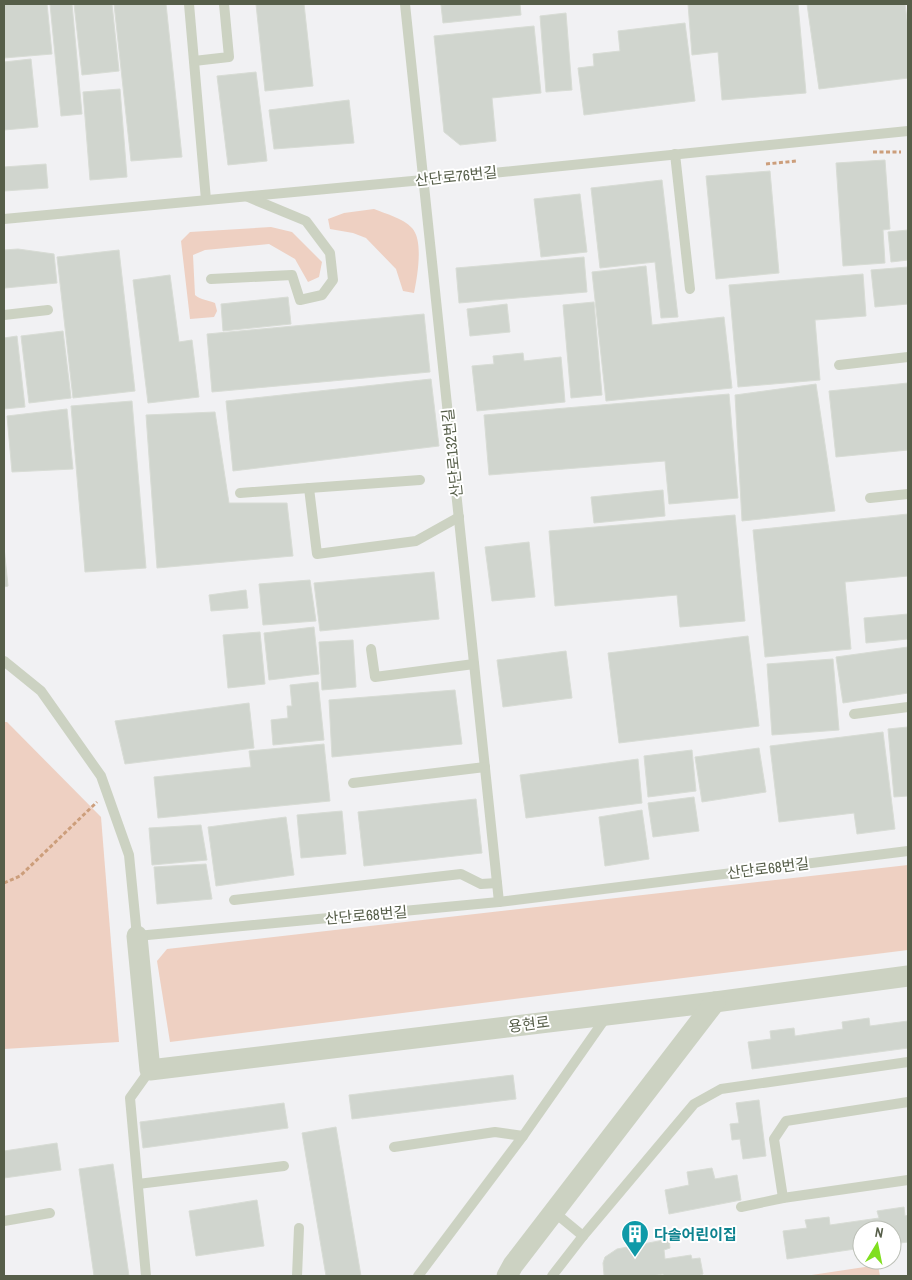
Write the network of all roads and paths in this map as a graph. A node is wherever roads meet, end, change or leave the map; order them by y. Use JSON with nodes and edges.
{"nodes":[{"id":1,"x":189,"y":4,"type":"edge"},
{"id":2,"x":224,"y":4,"type":"edge"},
{"id":3,"x":405,"y":4,"type":"edge"},
{"id":4,"x":194,"y":60,"type":"junction"},
{"id":5,"x":908,"y":131,"type":"edge"},
{"id":6,"x":873,"y":152,"type":"dead end"},
{"id":7,"x":901,"y":152,"type":"dead end"},
{"id":8,"x":675,"y":154,"type":"junction"},
{"id":9,"x":797,"y":160,"type":"dead end"},
{"id":10,"x":766,"y":164,"type":"dead end"},
{"id":11,"x":424,"y":180,"type":"junction"},
{"id":12,"x":248,"y":196,"type":"junction"},
{"id":13,"x":206,"y":200,"type":"junction"},
{"id":14,"x":4,"y":219,"type":"edge"},
{"id":15,"x":211,"y":279,"type":"dead end"},
{"id":16,"x":690,"y":288,"type":"dead end"},
{"id":17,"x":48,"y":310,"type":"dead end"},
{"id":18,"x":4,"y":315,"type":"edge"},
{"id":19,"x":908,"y":357,"type":"edge"},
{"id":20,"x":839,"y":365,"type":"dead end"},
{"id":21,"x":420,"y":480,"type":"dead end"},
{"id":22,"x":310,"y":488,"type":"junction"},
{"id":23,"x":240,"y":492,"type":"dead end"},
{"id":24,"x":908,"y":494,"type":"edge"},
{"id":25,"x":870,"y":498,"type":"dead end"},
{"id":26,"x":459,"y":517,"type":"junction"},
{"id":27,"x":371,"y":649,"type":"dead end"},
{"id":28,"x":4,"y":661,"type":"edge"},
{"id":29,"x":474,"y":664,"type":"junction"},
{"id":30,"x":908,"y":707,"type":"edge"},
{"id":31,"x":854,"y":714,"type":"dead end"},
{"id":32,"x":485,"y":767,"type":"junction"},
{"id":33,"x":353,"y":783,"type":"dead end"},
{"id":34,"x":107,"y":792,"type":"junction"},
{"id":35,"x":908,"y":851,"type":"edge"},
{"id":36,"x":4,"y":883,"type":"edge"},
{"id":37,"x":497,"y":883,"type":"junction"},
{"id":38,"x":234,"y":900,"type":"dead end"},
{"id":39,"x":499,"y":902,"type":"junction"},
{"id":40,"x":137,"y":936,"type":"junction"},
{"id":41,"x":908,"y":976,"type":"edge"},
{"id":42,"x":715,"y":1002,"type":"junction"},
{"id":43,"x":608,"y":1015,"type":"junction"},
{"id":44,"x":908,"y":1062,"type":"edge"},
{"id":45,"x":150,"y":1070,"type":"junction"},
{"id":46,"x":908,"y":1102,"type":"edge"},
{"id":47,"x":523,"y":1136,"type":"junction"},
{"id":48,"x":394,"y":1146,"type":"dead end"},
{"id":49,"x":284,"y":1166,"type":"dead end"},
{"id":50,"x":908,"y":1180,"type":"edge"},
{"id":51,"x":138,"y":1184,"type":"junction"},
{"id":52,"x":783,"y":1198,"type":"junction"},
{"id":53,"x":741,"y":1206,"type":"dead end"},
{"id":54,"x":554,"y":1212,"type":"junction"},
{"id":55,"x":50,"y":1213,"type":"dead end"},
{"id":56,"x":4,"y":1221,"type":"edge"},
{"id":57,"x":299,"y":1228,"type":"dead end"},
{"id":58,"x":583,"y":1236,"type":"junction"},
{"id":59,"x":146,"y":1276,"type":"edge"},
{"id":60,"x":297,"y":1276,"type":"edge"},
{"id":61,"x":418,"y":1276,"type":"edge"},
{"id":62,"x":507,"y":1276,"type":"edge"},
{"id":63,"x":552,"y":1276,"type":"edge"}],
"edges":[{"from":1,"to":4,"type":"lane"},
{"from":2,"to":4,"type":"lane"},
{"from":3,"to":11,"type":"lane","name":"산단로132번길"},
{"from":4,"to":13,"type":"lane"},
{"from":5,"to":8,"type":"lane","name":"산단로76번길"},
{"from":6,"to":7,"type":"path"},
{"from":8,"to":11,"type":"lane","name":"산단로76번길"},
{"from":8,"to":16,"type":"lane"},
{"from":9,"to":10,"type":"path"},
{"from":11,"to":12,"type":"lane","name":"산단로76번길"},
{"from":11,"to":26,"type":"lane","name":"산단로132번길"},
{"from":12,"to":13,"type":"lane","name":"산단로76번길"},
{"from":12,"to":15,"type":"lane"},
{"from":13,"to":14,"type":"lane","name":"산단로76번길"},
{"from":17,"to":18,"type":"lane"},
{"from":19,"to":20,"type":"lane"},
{"from":21,"to":22,"type":"lane"},
{"from":22,"to":23,"type":"lane"},
{"from":22,"to":26,"type":"lane"},
{"from":24,"to":25,"type":"lane"},
{"from":26,"to":29,"type":"lane","name":"산단로132번길"},
{"from":27,"to":29,"type":"lane"},
{"from":28,"to":34,"type":"lane"},
{"from":29,"to":32,"type":"lane","name":"산단로132번길"},
{"from":30,"to":31,"type":"lane"},
{"from":32,"to":33,"type":"lane"},
{"from":32,"to":37,"type":"lane","name":"산단로132번길"},
{"from":34,"to":36,"type":"path"},
{"from":34,"to":40,"type":"lane"},
{"from":35,"to":39,"type":"lane","name":"산단로68번길"},
{"from":37,"to":38,"type":"lane"},
{"from":37,"to":39,"type":"lane","name":"산단로132번길"},
{"from":39,"to":40,"type":"lane","name":"산단로68번길"},
{"from":40,"to":45,"type":"street"},
{"from":41,"to":42,"type":"street","name":"용현로"},
{"from":42,"to":43,"type":"street","name":"용현로"},
{"from":42,"to":54,"type":"street"},
{"from":43,"to":45,"type":"street","name":"용현로"},
{"from":43,"to":47,"type":"lane"},
{"from":44,"to":58,"type":"lane"},
{"from":45,"to":51,"type":"lane"},
{"from":46,"to":52,"type":"lane"},
{"from":47,"to":48,"type":"lane"},
{"from":47,"to":61,"type":"lane"},
{"from":49,"to":51,"type":"lane"},
{"from":50,"to":52,"type":"lane"},
{"from":51,"to":59,"type":"lane"},
{"from":52,"to":53,"type":"lane"},
{"from":54,"to":58,"type":"lane"},
{"from":54,"to":62,"type":"street"},
{"from":55,"to":56,"type":"lane"},
{"from":57,"to":60,"type":"lane"},
{"from":58,"to":63,"type":"lane"}]}
